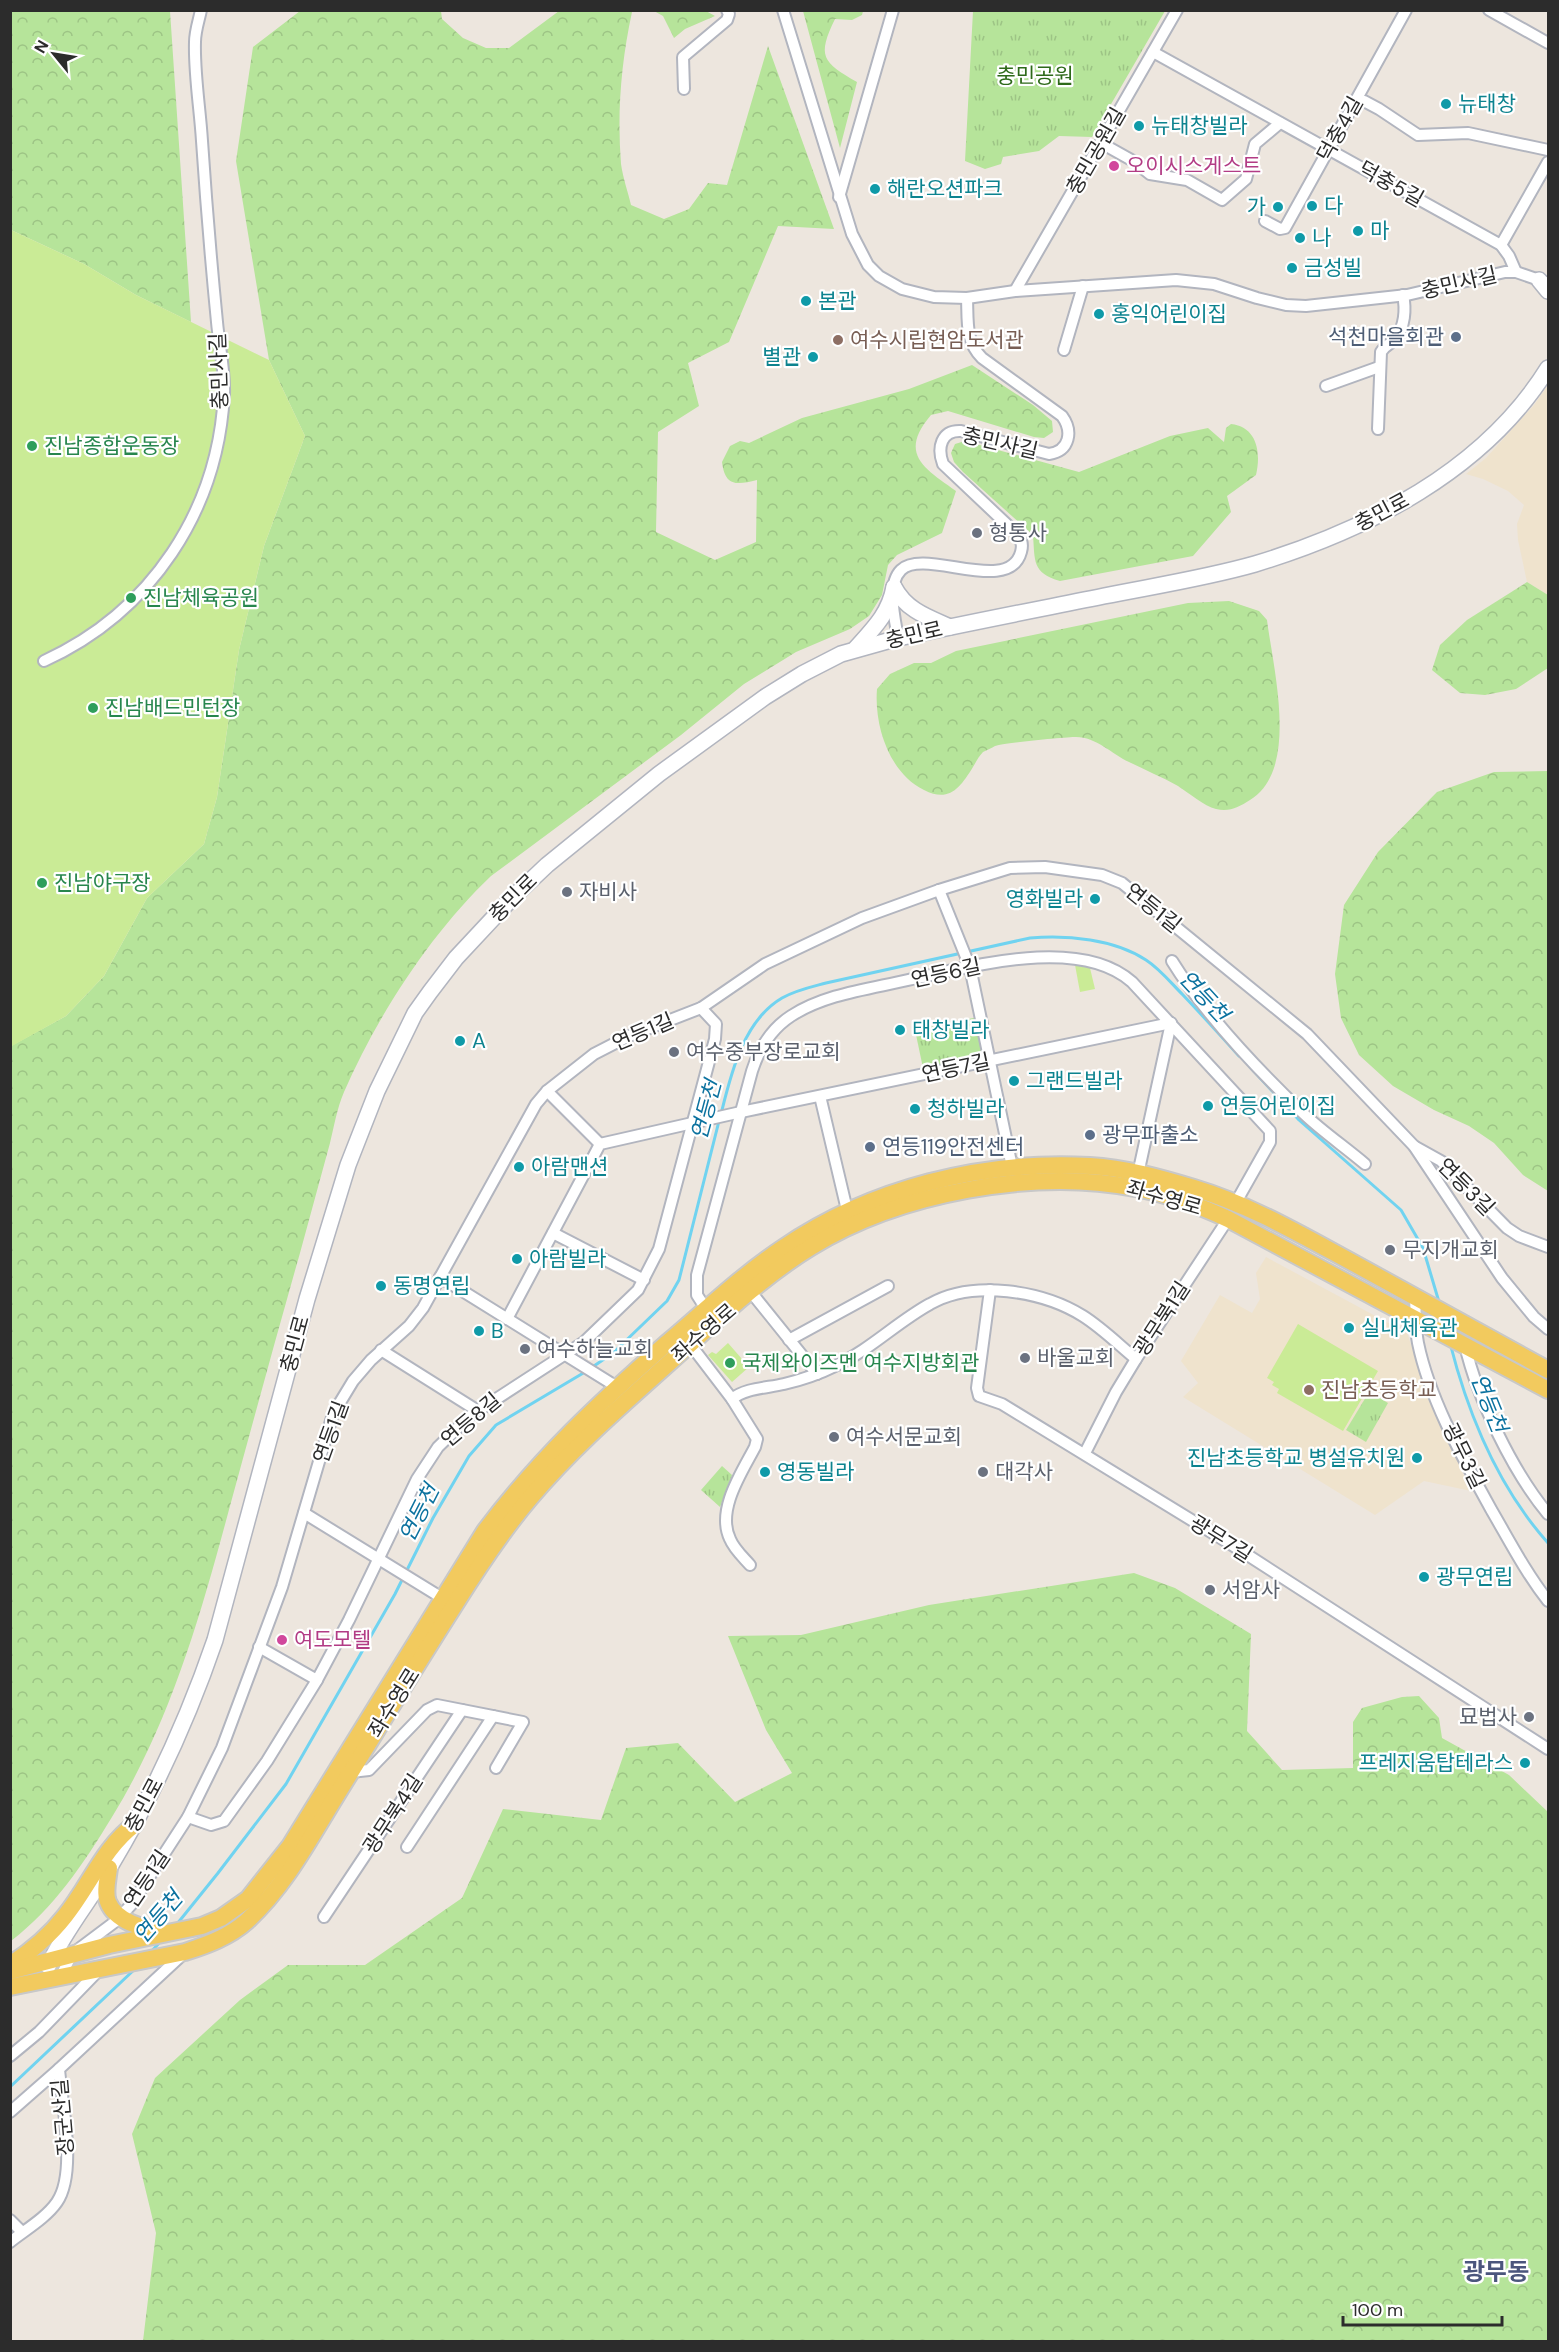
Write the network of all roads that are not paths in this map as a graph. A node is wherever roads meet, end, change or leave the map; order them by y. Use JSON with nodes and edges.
{"nodes":[{"id":1,"x":201,"y":10,"type":"edge"},
{"id":2,"x":727,"y":10,"type":"edge"},
{"id":3,"x":783,"y":10,"type":"edge"},
{"id":4,"x":893,"y":10,"type":"edge"},
{"id":5,"x":1177,"y":10,"type":"edge"},
{"id":6,"x":1406,"y":10,"type":"edge"},
{"id":7,"x":1489,"y":10,"type":"edge"},
{"id":8,"x":1548,"y":43,"type":"edge"},
{"id":9,"x":1153,"y":52,"type":"junction"},
{"id":10,"x":684,"y":89,"type":"dead end"},
{"id":11,"x":1356,"y":100,"type":"junction"},
{"id":12,"x":1280,"y":123,"type":"junction"},
{"id":13,"x":1101,"y":143,"type":"junction"},
{"id":14,"x":1329,"y":150,"type":"junction"},
{"id":15,"x":1548,"y":150,"type":"edge"},
{"id":16,"x":1548,"y":162,"type":"edge"},
{"id":17,"x":839,"y":196,"type":"junction"},
{"id":18,"x":1265,"y":221,"type":"dead end"},
{"id":19,"x":1501,"y":245,"type":"junction"},
{"id":20,"x":1516,"y":272,"type":"junction"},
{"id":21,"x":1545,"y":285,"type":"edge"},
{"id":22,"x":1083,"y":286,"type":"junction"},
{"id":23,"x":1015,"y":291,"type":"junction"},
{"id":24,"x":1403,"y":295,"type":"junction"},
{"id":25,"x":967,"y":298,"type":"junction"},
{"id":26,"x":1064,"y":350,"type":"dead end"},
{"id":27,"x":1379,"y":367,"type":"junction"},
{"id":28,"x":1548,"y":368,"type":"edge"},
{"id":29,"x":1326,"y":387,"type":"dead end"},
{"id":30,"x":1378,"y":429,"type":"dead end"},
{"id":31,"x":894,"y":587,"type":"junction"},
{"id":32,"x":950,"y":627,"type":"junction"},
{"id":33,"x":898,"y":638,"type":"junction"},
{"id":34,"x":856,"y":648,"type":"junction"},
{"id":35,"x":44,"y":661,"type":"dead end"},
{"id":36,"x":939,"y":890,"type":"junction"},
{"id":37,"x":1172,"y":961,"type":"dead end"},
{"id":38,"x":970,"y":967,"type":"junction"},
{"id":39,"x":701,"y":1008,"type":"junction"},
{"id":40,"x":1171,"y":1023,"type":"junction"},
{"id":41,"x":990,"y":1061,"type":"junction"},
{"id":42,"x":547,"y":1091,"type":"junction"},
{"id":43,"x":820,"y":1096,"type":"junction"},
{"id":44,"x":741,"y":1112,"type":"junction"},
{"id":45,"x":692,"y":1124,"type":"junction"},
{"id":46,"x":600,"y":1144,"type":"junction"},
{"id":47,"x":1414,"y":1146,"type":"junction"},
{"id":48,"x":1365,"y":1164,"type":"dead end"},
{"id":49,"x":1012,"y":1167,"type":"junction"},
{"id":50,"x":1138,"y":1174,"type":"junction"},
{"id":51,"x":847,"y":1210,"type":"junction"},
{"id":52,"x":1231,"y":1211,"type":"junction"},
{"id":53,"x":553,"y":1233,"type":"junction"},
{"id":54,"x":1548,"y":1247,"type":"edge"},
{"id":55,"x":440,"y":1277,"type":"junction"},
{"id":56,"x":644,"y":1280,"type":"junction"},
{"id":57,"x":888,"y":1286,"type":"dead end"},
{"id":58,"x":990,"y":1290,"type":"junction"},
{"id":59,"x":751,"y":1292,"type":"junction"},
{"id":60,"x":1415,"y":1297,"type":"junction"},
{"id":61,"x":716,"y":1307,"type":"junction"},
{"id":62,"x":1416,"y":1318,"type":"junction"},
{"id":63,"x":507,"y":1319,"type":"junction"},
{"id":64,"x":1548,"y":1329,"type":"edge"},
{"id":65,"x":789,"y":1340,"type":"junction"},
{"id":66,"x":690,"y":1344,"type":"junction"},
{"id":67,"x":1465,"y":1345,"type":"junction"},
{"id":68,"x":381,"y":1350,"type":"junction"},
{"id":69,"x":566,"y":1355,"type":"junction"},
{"id":70,"x":1136,"y":1359,"type":"junction"},
{"id":71,"x":1548,"y":1370,"type":"edge"},
{"id":72,"x":817,"y":1374,"type":"junction"},
{"id":73,"x":614,"y":1385,"type":"junction"},
{"id":74,"x":1548,"y":1390,"type":"edge"},
{"id":75,"x":732,"y":1399,"type":"junction"},
{"id":76,"x":478,"y":1411,"type":"junction"},
{"id":77,"x":1085,"y":1453,"type":"junction"},
{"id":78,"x":304,"y":1513,"type":"junction"},
{"id":79,"x":1548,"y":1514,"type":"edge"},
{"id":80,"x":378,"y":1559,"type":"junction"},
{"id":81,"x":750,"y":1565,"type":"dead end"},
{"id":82,"x":1548,"y":1601,"type":"edge"},
{"id":83,"x":449,"y":1602,"type":"junction"},
{"id":84,"x":259,"y":1647,"type":"junction"},
{"id":85,"x":317,"y":1680,"type":"junction"},
{"id":86,"x":462,"y":1710,"type":"junction"},
{"id":87,"x":493,"y":1716,"type":"junction"},
{"id":88,"x":1548,"y":1749,"type":"edge"},
{"id":89,"x":496,"y":1768,"type":"dead end"},
{"id":90,"x":351,"y":1772,"type":"junction"},
{"id":91,"x":188,"y":1817,"type":"junction"},
{"id":92,"x":135,"y":1824,"type":"junction"},
{"id":93,"x":407,"y":1846,"type":"dead end"},
{"id":94,"x":109,"y":1868,"type":"junction"},
{"id":95,"x":324,"y":1917,"type":"dead end"},
{"id":96,"x":127,"y":1920,"type":"junction"},
{"id":97,"x":174,"y":1932,"type":"junction"},
{"id":98,"x":185,"y":1952,"type":"junction"},
{"id":99,"x":72,"y":1954,"type":"junction"},
{"id":100,"x":51,"y":1960,"type":"junction"},
{"id":101,"x":132,"y":1962,"type":"junction"},
{"id":102,"x":10,"y":1965,"type":"edge"},
{"id":103,"x":107,"y":1968,"type":"junction"},
{"id":104,"x":10,"y":1971,"type":"edge"},
{"id":105,"x":61,"y":1976,"type":"junction"},
{"id":106,"x":41,"y":1981,"type":"junction"},
{"id":107,"x":10,"y":1987,"type":"edge"},
{"id":108,"x":10,"y":2056,"type":"edge"},
{"id":109,"x":59,"y":2069,"type":"junction"},
{"id":110,"x":10,"y":2112,"type":"edge"},
{"id":111,"x":10,"y":2220,"type":"edge"},
{"id":112,"x":22,"y":2232,"type":"junction"},
{"id":113,"x":10,"y":2241,"type":"edge"}],
"edges":[{"from":1,"to":35,"type":"street","name":"충민사길"},
{"from":2,"to":10,"type":"street"},
{"from":3,"to":17,"type":"street","name":"충민사길"},
{"from":4,"to":17,"type":"street"},
{"from":5,"to":9,"type":"street","name":"충민공원길"},
{"from":6,"to":11,"type":"street","name":"덕충4길"},
{"from":7,"to":8,"type":"street"},
{"from":9,"to":12,"type":"street","name":"덕충5길"},
{"from":9,"to":13,"type":"street","name":"충민공원길"},
{"from":11,"to":14,"type":"street","name":"덕충4길"},
{"from":11,"to":15,"type":"street"},
{"from":12,"to":13,"type":"street"},
{"from":12,"to":14,"type":"street","name":"덕충5길"},
{"from":13,"to":23,"type":"street","name":"충민공원길"},
{"from":14,"to":18,"type":"street","name":"덕충4길"},
{"from":14,"to":19,"type":"street","name":"덕충5길"},
{"from":16,"to":19,"type":"street"},
{"from":17,"to":25,"type":"street","name":"충민사길"},
{"from":19,"to":20,"type":"street"},
{"from":20,"to":21,"type":"street","name":"충민사길"},
{"from":20,"to":24,"type":"street","name":"충민사길"},
{"from":22,"to":23,"type":"street","name":"충민사길"},
{"from":22,"to":24,"type":"street","name":"충민사길"},
{"from":22,"to":26,"type":"street"},
{"from":23,"to":25,"type":"street","name":"충민사길"},
{"from":24,"to":27,"type":"street","name":"충민사길"},
{"from":25,"to":31,"type":"street","name":"충민사길"},
{"from":27,"to":29,"type":"street"},
{"from":27,"to":30,"type":"street","name":"충민사길"},
{"from":28,"to":32,"type":"street","name":"충민로"},
{"from":31,"to":32,"type":"street"},
{"from":31,"to":33,"type":"street"},
{"from":31,"to":34,"type":"street"},
{"from":32,"to":33,"type":"street","name":"충민로"},
{"from":33,"to":34,"type":"street","name":"충민로"},
{"from":34,"to":92,"type":"street","name":"충민로"},
{"from":36,"to":38,"type":"street"},
{"from":36,"to":39,"type":"street","name":"연등1길"},
{"from":36,"to":47,"type":"street","name":"연등1길"},
{"from":37,"to":48,"type":"street"},
{"from":38,"to":40,"type":"street","name":"연등6길"},
{"from":38,"to":41,"type":"street"},
{"from":38,"to":44,"type":"street","name":"연등6길"},
{"from":39,"to":42,"type":"street","name":"연등1길"},
{"from":39,"to":45,"type":"street","name":"연등8길"},
{"from":40,"to":41,"type":"street","name":"연등7길"},
{"from":40,"to":50,"type":"street"},
{"from":40,"to":52,"type":"street","name":"연등6길"},
{"from":41,"to":43,"type":"street","name":"연등7길"},
{"from":41,"to":49,"type":"street"},
{"from":42,"to":46,"type":"street"},
{"from":42,"to":55,"type":"street","name":"연등1길"},
{"from":43,"to":44,"type":"street","name":"연등7길"},
{"from":43,"to":51,"type":"street"},
{"from":44,"to":45,"type":"street","name":"연등7길"},
{"from":44,"to":61,"type":"street","name":"연등6길"},
{"from":45,"to":46,"type":"street"},
{"from":45,"to":56,"type":"street","name":"연등8길"},
{"from":46,"to":53,"type":"street"},
{"from":47,"to":54,"type":"street","name":"연등3길"},
{"from":47,"to":64,"type":"street","name":"연등1길"},
{"from":49,"to":50,"type":"main road","name":"좌수영로"},
{"from":49,"to":51,"type":"main road","name":"좌수영로"},
{"from":50,"to":52,"type":"main road","name":"좌수영로"},
{"from":51,"to":61,"type":"main road","name":"좌수영로"},
{"from":52,"to":59,"type":"main road","name":"좌수영로"},
{"from":52,"to":60,"type":"main road","name":"좌수영로"},
{"from":52,"to":62,"type":"main road","name":"좌수영로"},
{"from":52,"to":70,"type":"street","name":"광무북1길"},
{"from":53,"to":56,"type":"street"},
{"from":53,"to":63,"type":"street"},
{"from":55,"to":63,"type":"street"},
{"from":55,"to":68,"type":"street","name":"연등1길"},
{"from":56,"to":69,"type":"street","name":"연등8길"},
{"from":57,"to":65,"type":"street"},
{"from":58,"to":70,"type":"street"},
{"from":58,"to":72,"type":"street"},
{"from":58,"to":77,"type":"street","name":"광무7길"},
{"from":59,"to":61,"type":"main road","name":"좌수영로"},
{"from":59,"to":65,"type":"street"},
{"from":60,"to":62,"type":"street","name":"광무3길"},
{"from":60,"to":71,"type":"main road","name":"좌수영로"},
{"from":61,"to":66,"type":"main road","name":"좌수영로"},
{"from":61,"to":73,"type":"main road","name":"좌수영로"},
{"from":62,"to":67,"type":"main road","name":"좌수영로"},
{"from":62,"to":82,"type":"street","name":"광무3길"},
{"from":63,"to":69,"type":"street"},
{"from":65,"to":72,"type":"street"},
{"from":66,"to":75,"type":"street"},
{"from":66,"to":83,"type":"main road","name":"좌수영로"},
{"from":67,"to":74,"type":"main road"},
{"from":67,"to":79,"type":"street"},
{"from":68,"to":76,"type":"street"},
{"from":68,"to":78,"type":"street","name":"연등1길"},
{"from":69,"to":73,"type":"street"},
{"from":69,"to":76,"type":"street","name":"연등8길"},
{"from":70,"to":77,"type":"street","name":"광무북1길"},
{"from":72,"to":75,"type":"street"},
{"from":73,"to":83,"type":"main road","name":"좌수영로"},
{"from":75,"to":81,"type":"street"},
{"from":76,"to":80,"type":"street","name":"연등8길"},
{"from":77,"to":88,"type":"street","name":"광무7길"},
{"from":78,"to":80,"type":"street"},
{"from":78,"to":84,"type":"street","name":"연등1길"},
{"from":80,"to":83,"type":"street"},
{"from":80,"to":85,"type":"street","name":"연등8길"},
{"from":83,"to":90,"type":"main road","name":"좌수영로"},
{"from":83,"to":97,"type":"main road","name":"좌수영로"},
{"from":84,"to":85,"type":"street"},
{"from":84,"to":91,"type":"street","name":"연등1길"},
{"from":85,"to":91,"type":"street","name":"연등8길"},
{"from":86,"to":87,"type":"street","name":"광무북4길"},
{"from":86,"to":90,"type":"street","name":"광무북4길"},
{"from":86,"to":95,"type":"street","name":"광무북4길"},
{"from":87,"to":89,"type":"street","name":"광무북4길"},
{"from":87,"to":93,"type":"street"},
{"from":90,"to":98,"type":"main road","name":"좌수영로"},
{"from":91,"to":96,"type":"street","name":"연등1길"},
{"from":92,"to":94,"type":"street","name":"충민로"},
{"from":92,"to":102,"type":"main road"},
{"from":94,"to":96,"type":"main road"},
{"from":94,"to":100,"type":"street","name":"충민로"},
{"from":96,"to":97,"type":"main road"},
{"from":96,"to":99,"type":"street","name":"연등1길"},
{"from":97,"to":99,"type":"main road","name":"좌수영로"},
{"from":97,"to":101,"type":"main road"},
{"from":98,"to":101,"type":"main road","name":"좌수영로"},
{"from":98,"to":109,"type":"street","name":"장군산길"},
{"from":99,"to":100,"type":"main road"},
{"from":99,"to":105,"type":"street","name":"연등1길"},
{"from":100,"to":104,"type":"main road"},
{"from":100,"to":106,"type":"street","name":"충민로"},
{"from":101,"to":103,"type":"main road","name":"좌수영로"},
{"from":103,"to":105,"type":"main road"},
{"from":103,"to":108,"type":"street"},
{"from":105,"to":106,"type":"main road"},
{"from":106,"to":107,"type":"main road"},
{"from":109,"to":110,"type":"street"},
{"from":109,"to":112,"type":"street","name":"장군산길"},
{"from":111,"to":112,"type":"street"},
{"from":112,"to":113,"type":"street","name":"장군산길"}]}
